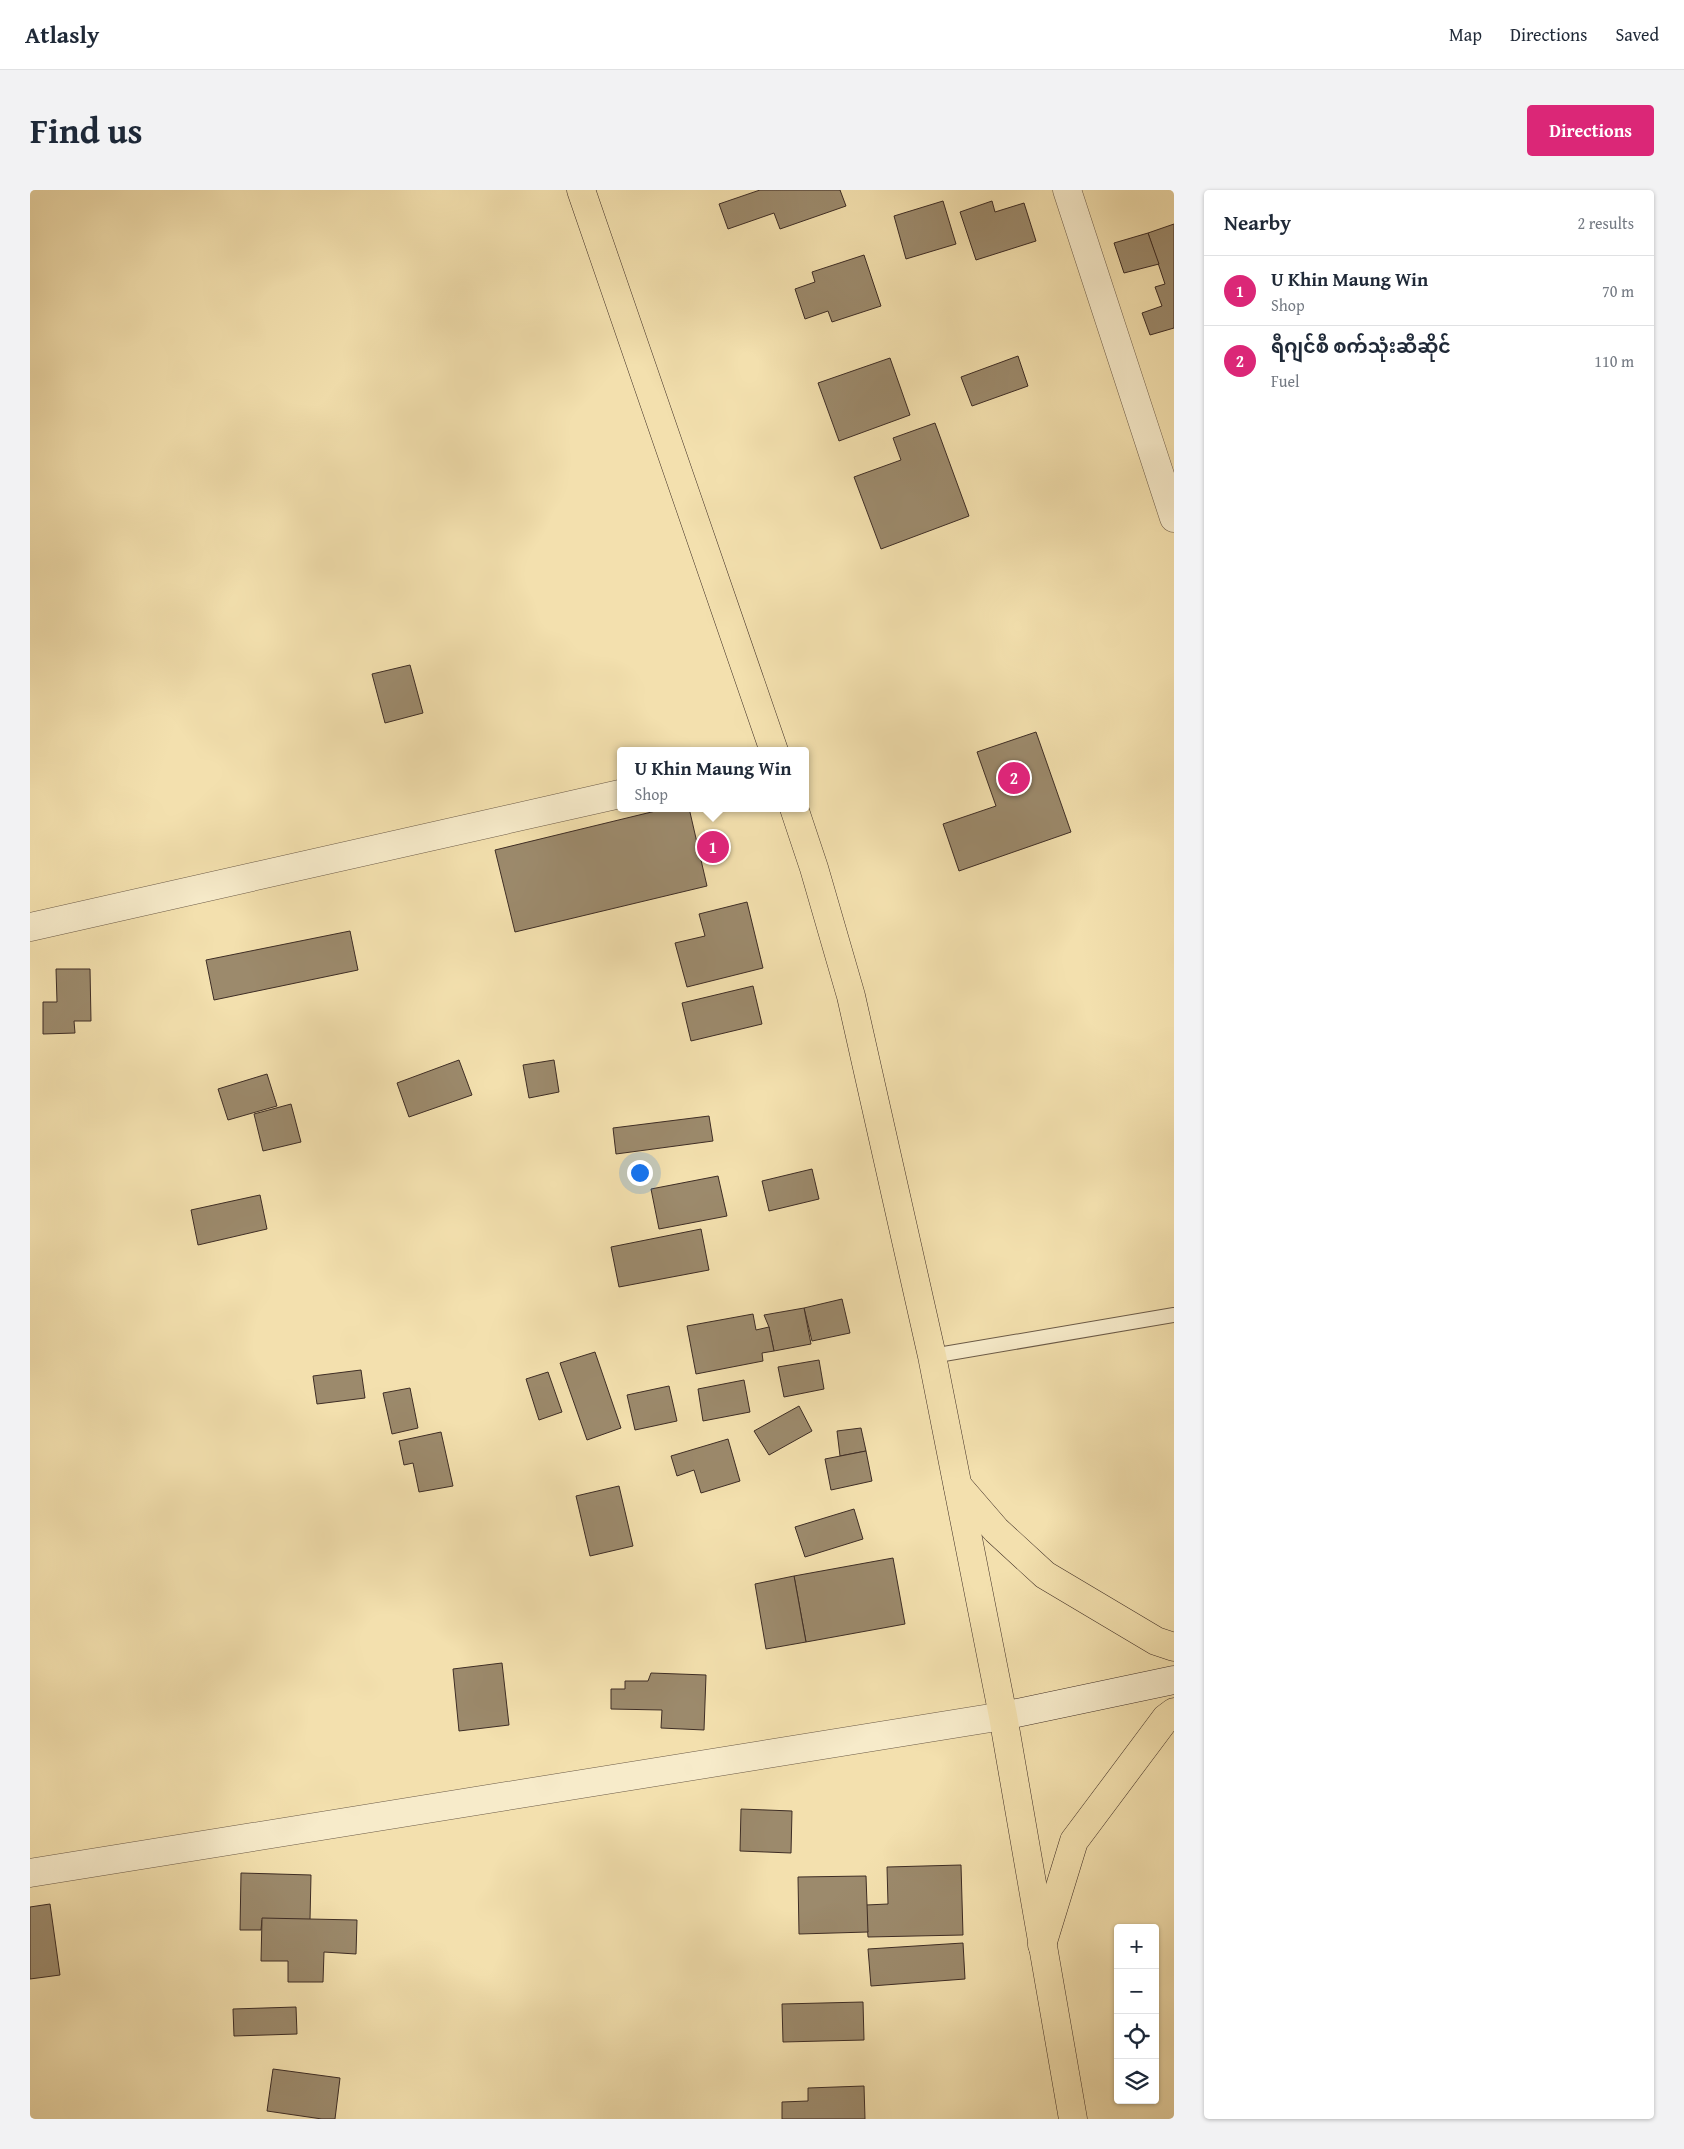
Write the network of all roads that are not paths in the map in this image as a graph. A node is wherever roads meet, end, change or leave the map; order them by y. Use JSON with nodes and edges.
{"nodes":[{"id":1,"x":581,"y":190,"type":"edge"},
{"id":2,"x":1067,"y":190,"type":"edge"},
{"id":3,"x":1174,"y":518,"type":"edge"},
{"id":4,"x":773,"y":747,"type":"edge"},
{"id":5,"x":617,"y":795,"type":"edge"},
{"id":6,"x":795,"y":812,"type":"edge"},
{"id":7,"x":30,"y":927,"type":"edge"},
{"id":8,"x":1174,"y":1315,"type":"edge"},
{"id":9,"x":932,"y":1356,"type":"junction"},
{"id":10,"x":958,"y":1486,"type":"junction"},
{"id":11,"x":1174,"y":1647,"type":"edge"},
{"id":12,"x":1174,"y":1680,"type":"edge"},
{"id":13,"x":1174,"y":1712,"type":"edge"},
{"id":14,"x":1003,"y":1716,"type":"junction"},
{"id":15,"x":30,"y":1873,"type":"edge"},
{"id":16,"x":1042,"y":1945,"type":"junction"},
{"id":17,"x":1073,"y":2119,"type":"edge"}],
"edges":[{"from":1,"to":4,"type":"main road"},
{"from":2,"to":3,"type":"street"},
{"from":5,"to":7,"type":"street"},
{"from":6,"to":9,"type":"main road"},
{"from":8,"to":9,"type":"lane"},
{"from":9,"to":10,"type":"main road"},
{"from":10,"to":11,"type":"main road"},
{"from":10,"to":14,"type":"main road"},
{"from":12,"to":14,"type":"street"},
{"from":13,"to":16,"type":"main road"},
{"from":14,"to":15,"type":"street"},
{"from":14,"to":16,"type":"main road"},
{"from":16,"to":17,"type":"main road"}]}
